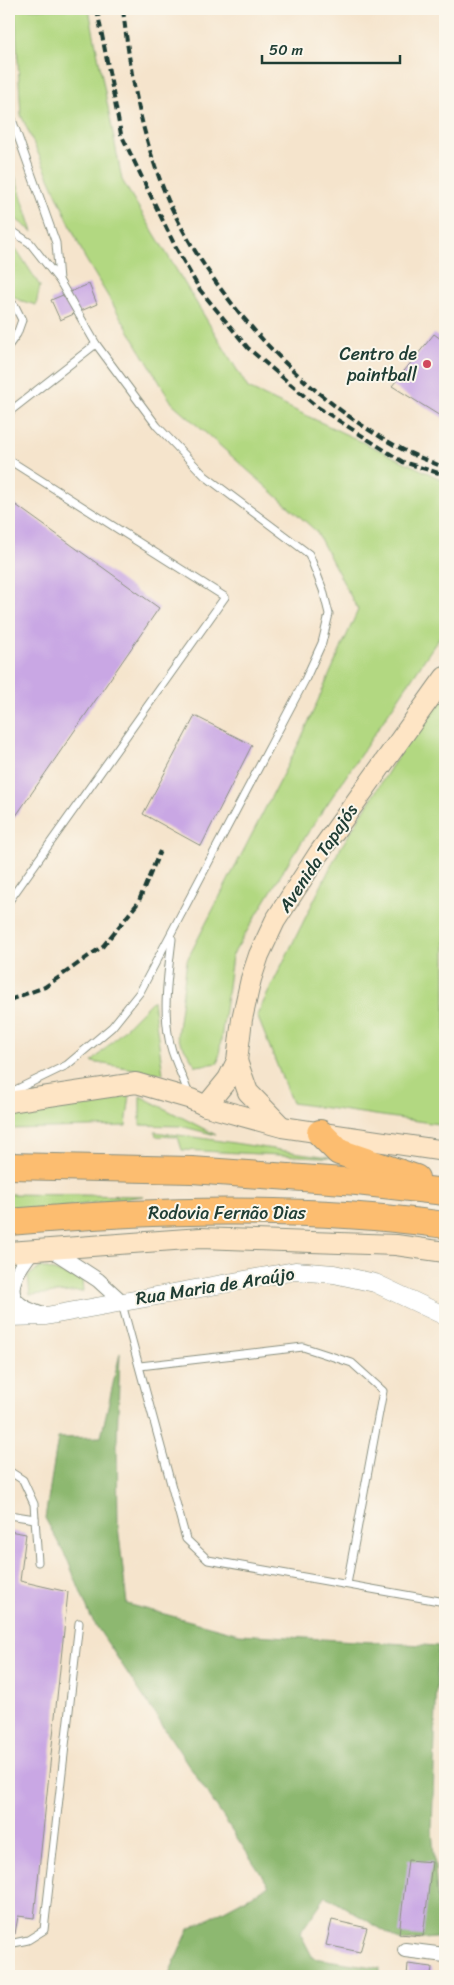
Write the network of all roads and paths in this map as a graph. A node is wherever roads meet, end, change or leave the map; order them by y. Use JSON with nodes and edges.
{"nodes":[{"id":1,"x":9,"y":112,"type":"edge"},
{"id":2,"x":9,"y":142,"type":"edge"},
{"id":3,"x":9,"y":229,"type":"edge"},
{"id":4,"x":59,"y":280,"type":"junction"},
{"id":5,"x":9,"y":301,"type":"edge"},
{"id":6,"x":96,"y":344,"type":"junction"},
{"id":7,"x":9,"y":346,"type":"edge"},
{"id":8,"x":9,"y":412,"type":"edge"},
{"id":9,"x":9,"y":460,"type":"edge"},
{"id":10,"x":445,"y":677,"type":"edge"},
{"id":11,"x":9,"y":901,"type":"edge"},
{"id":12,"x":172,"y":934,"type":"junction"},
{"id":13,"x":237,"y":1061,"type":"junction"},
{"id":14,"x":9,"y":1093,"type":"edge"},
{"id":15,"x":9,"y":1102,"type":"edge"},
{"id":16,"x":198,"y":1102,"type":"junction"},
{"id":17,"x":282,"y":1127,"type":"junction"},
{"id":18,"x":320,"y":1132,"type":"junction"},
{"id":19,"x":445,"y":1151,"type":"edge"},
{"id":20,"x":9,"y":1166,"type":"edge"},
{"id":21,"x":445,"y":1188,"type":"edge"},
{"id":22,"x":445,"y":1192,"type":"edge"},
{"id":23,"x":9,"y":1222,"type":"edge"},
{"id":24,"x":445,"y":1225,"type":"edge"},
{"id":25,"x":42,"y":1249,"type":"junction"},
{"id":26,"x":9,"y":1252,"type":"edge"},
{"id":27,"x":445,"y":1252,"type":"edge"},
{"id":28,"x":121,"y":1301,"type":"junction"},
{"id":29,"x":46,"y":1316,"type":"junction"},
{"id":30,"x":445,"y":1316,"type":"edge"},
{"id":31,"x":9,"y":1317,"type":"edge"},
{"id":32,"x":140,"y":1366,"type":"junction"},
{"id":33,"x":9,"y":1471,"type":"edge"},
{"id":34,"x":9,"y":1515,"type":"edge"},
{"id":35,"x":36,"y":1519,"type":"junction"},
{"id":36,"x":38,"y":1562,"type":"dead end"},
{"id":37,"x":347,"y":1584,"type":"junction"},
{"id":38,"x":445,"y":1602,"type":"edge"},
{"id":39,"x":79,"y":1623,"type":"dead end"},
{"id":40,"x":9,"y":1944,"type":"edge"},
{"id":41,"x":404,"y":1950,"type":"dead end"},
{"id":42,"x":445,"y":1955,"type":"edge"}],
"edges":[{"from":1,"to":2,"type":"lane"},
{"from":1,"to":4,"type":"lane"},
{"from":3,"to":4,"type":"lane"},
{"from":4,"to":6,"type":"lane"},
{"from":5,"to":7,"type":"lane"},
{"from":6,"to":8,"type":"lane"},
{"from":6,"to":12,"type":"lane"},
{"from":9,"to":11,"type":"lane"},
{"from":10,"to":13,"type":"main road","name":"Avenida Tapajós"},
{"from":12,"to":14,"type":"lane"},
{"from":12,"to":16,"type":"lane"},
{"from":13,"to":16,"type":"main road","name":"Avenida Tapajós"},
{"from":13,"to":17,"type":"main road","name":"Avenida Tapajós"},
{"from":15,"to":16,"type":"main road"},
{"from":16,"to":17,"type":"main road"},
{"from":17,"to":18,"type":"main road"},
{"from":18,"to":19,"type":"main road"},
{"from":18,"to":21,"type":"highway"},
{"from":20,"to":22,"type":"highway","name":"Rodovia Fernão Dias"},
{"from":23,"to":24,"type":"highway","name":"Rodovia Fernão Dias"},
{"from":25,"to":26,"type":"main road"},
{"from":25,"to":27,"type":"main road"},
{"from":25,"to":28,"type":"street"},
{"from":25,"to":29,"type":"street"},
{"from":28,"to":29,"type":"street","name":"Rua Maria de Araújo"},
{"from":28,"to":30,"type":"street","name":"Rua Maria de Araújo"},
{"from":28,"to":32,"type":"lane"},
{"from":29,"to":31,"type":"street","name":"Rua Maria de Araújo"},
{"from":32,"to":37,"type":"lane"},
{"from":32,"to":37,"type":"lane"},
{"from":33,"to":35,"type":"lane"},
{"from":34,"to":35,"type":"lane"},
{"from":35,"to":36,"type":"lane"},
{"from":37,"to":38,"type":"lane"},
{"from":39,"to":40,"type":"lane"},
{"from":41,"to":42,"type":"street"}]}
